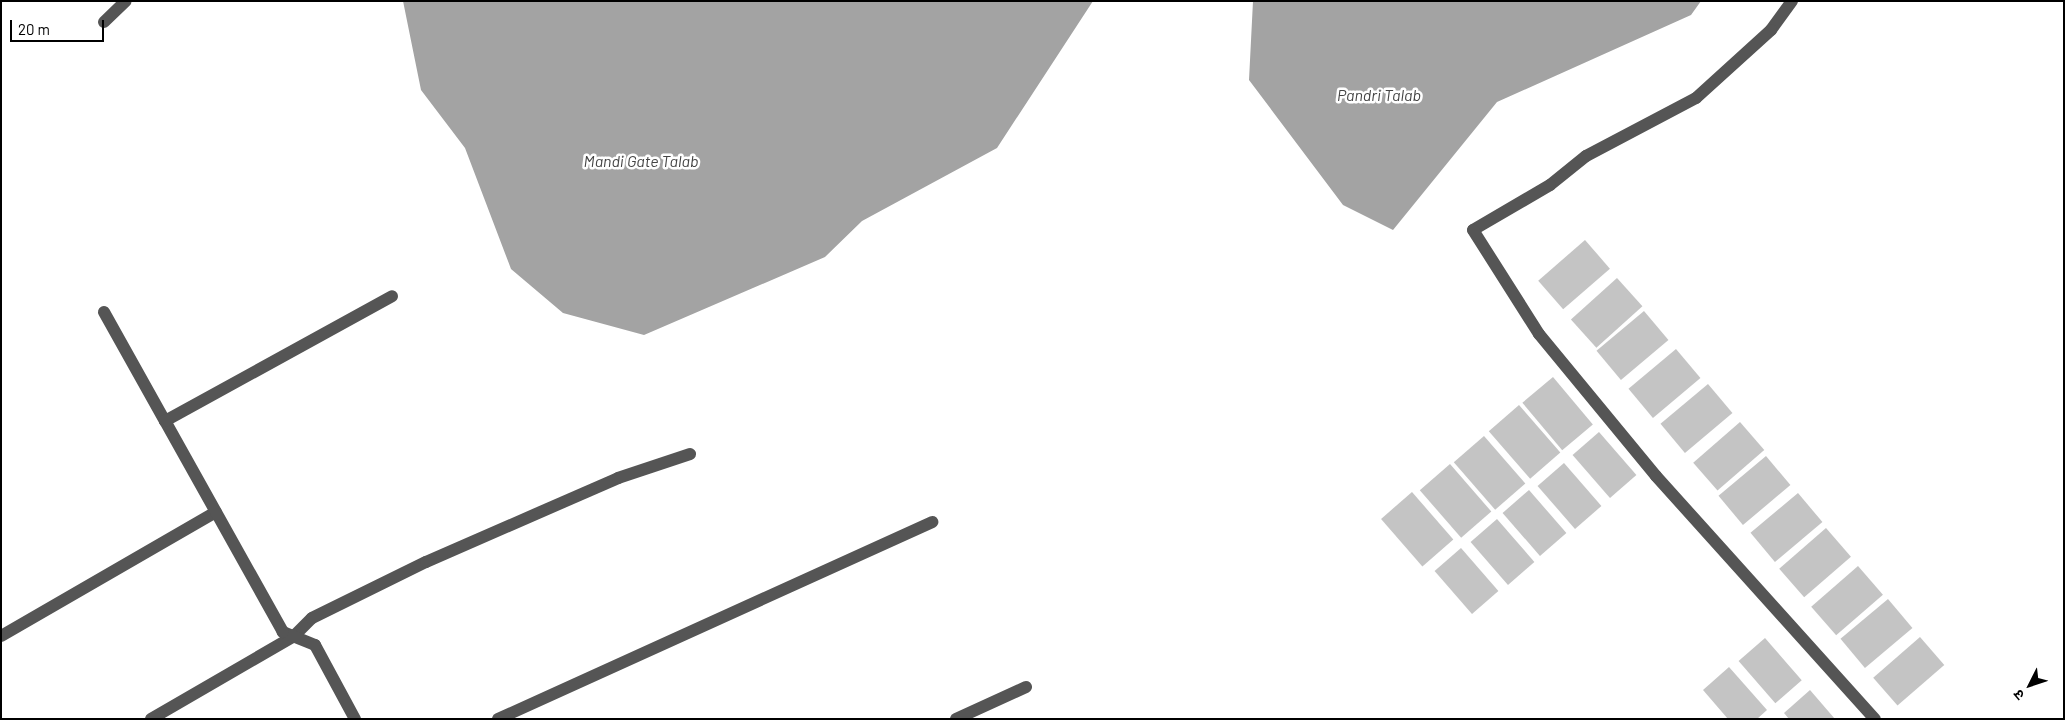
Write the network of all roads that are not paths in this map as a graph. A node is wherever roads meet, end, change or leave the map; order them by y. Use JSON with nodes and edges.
{"nodes":[{"id":1,"x":126,"y":1,"type":"edge"},
{"id":2,"x":1792,"y":1,"type":"edge"},
{"id":3,"x":104,"y":22,"type":"dead end"},
{"id":4,"x":392,"y":296,"type":"dead end"},
{"id":5,"x":104,"y":312,"type":"dead end"},
{"id":6,"x":165,"y":421,"type":"junction"},
{"id":7,"x":690,"y":454,"type":"dead end"},
{"id":8,"x":216,"y":512,"type":"junction"},
{"id":9,"x":932,"y":522,"type":"dead end"},
{"id":10,"x":1,"y":636,"type":"edge"},
{"id":11,"x":294,"y":636,"type":"junction"},
{"id":12,"x":1026,"y":687,"type":"dead end"},
{"id":13,"x":151,"y":719,"type":"edge"},
{"id":14,"x":355,"y":719,"type":"edge"},
{"id":15,"x":498,"y":719,"type":"edge"},
{"id":16,"x":956,"y":719,"type":"edge"},
{"id":17,"x":1875,"y":719,"type":"edge"}],
"edges":[{"from":1,"to":3,"type":"street"},
{"from":2,"to":17,"type":"street"},
{"from":4,"to":6,"type":"street"},
{"from":5,"to":6,"type":"street"},
{"from":6,"to":8,"type":"street"},
{"from":7,"to":11,"type":"street"},
{"from":8,"to":10,"type":"street"},
{"from":8,"to":11,"type":"street"},
{"from":9,"to":15,"type":"street"},
{"from":11,"to":13,"type":"street"},
{"from":11,"to":14,"type":"street"},
{"from":12,"to":16,"type":"street"}]}
